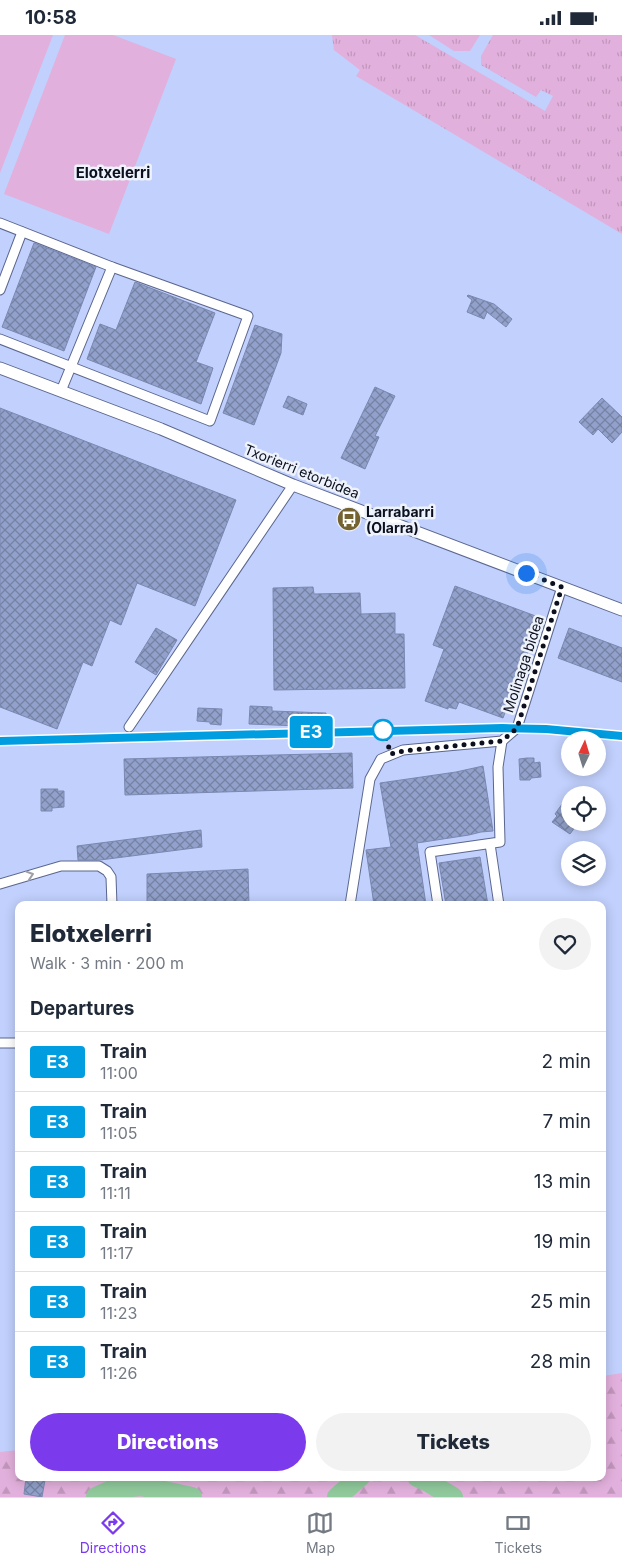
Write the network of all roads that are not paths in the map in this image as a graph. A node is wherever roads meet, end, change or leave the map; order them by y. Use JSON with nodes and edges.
{"nodes":[{"id":1,"x":0,"y":223,"type":"edge"},
{"id":2,"x":22,"y":232,"type":"junction"},
{"id":3,"x":112,"y":267,"type":"junction"},
{"id":4,"x":0,"y":290,"type":"edge"},
{"id":5,"x":0,"y":339,"type":"edge"},
{"id":6,"x":71,"y":366,"type":"junction"},
{"id":7,"x":0,"y":368,"type":"edge"},
{"id":8,"x":61,"y":391,"type":"junction"},
{"id":9,"x":292,"y":485,"type":"junction"},
{"id":10,"x":562,"y":587,"type":"junction"},
{"id":11,"x":622,"y":610,"type":"edge"},
{"id":12,"x":129,"y":727,"type":"dead end"},
{"id":13,"x":502,"y":741,"type":"junction"},
{"id":14,"x":490,"y":843,"type":"junction"},
{"id":15,"x":0,"y":884,"type":"edge"},
{"id":16,"x":112,"y":901,"type":"edge"},
{"id":17,"x":351,"y":901,"type":"edge"},
{"id":18,"x":437,"y":901,"type":"edge"},
{"id":19,"x":498,"y":901,"type":"edge"},
{"id":20,"x":0,"y":1043,"type":"edge"},
{"id":21,"x":15,"y":1043,"type":"edge"}],
"edges":[{"from":1,"to":2,"type":"street"},
{"from":2,"to":3,"type":"street"},
{"from":2,"to":4,"type":"street"},
{"from":3,"to":6,"type":"street"},
{"from":3,"to":6,"type":"street"},
{"from":5,"to":6,"type":"street"},
{"from":6,"to":8,"type":"street"},
{"from":7,"to":8,"type":"street","name":"Txorierri etorbidea"},
{"from":8,"to":9,"type":"street","name":"Txorierri etorbidea"},
{"from":9,"to":10,"type":"street","name":"Txorierri etorbidea"},
{"from":9,"to":12,"type":"street"},
{"from":10,"to":11,"type":"street","name":"Txorierri etorbidea"},
{"from":10,"to":13,"type":"street","name":"Molinaga bidea"},
{"from":13,"to":14,"type":"street"},
{"from":13,"to":17,"type":"street"},
{"from":14,"to":18,"type":"street"},
{"from":14,"to":19,"type":"street"},
{"from":15,"to":16,"type":"street","one_way":true},
{"from":20,"to":21,"type":"street"}]}
